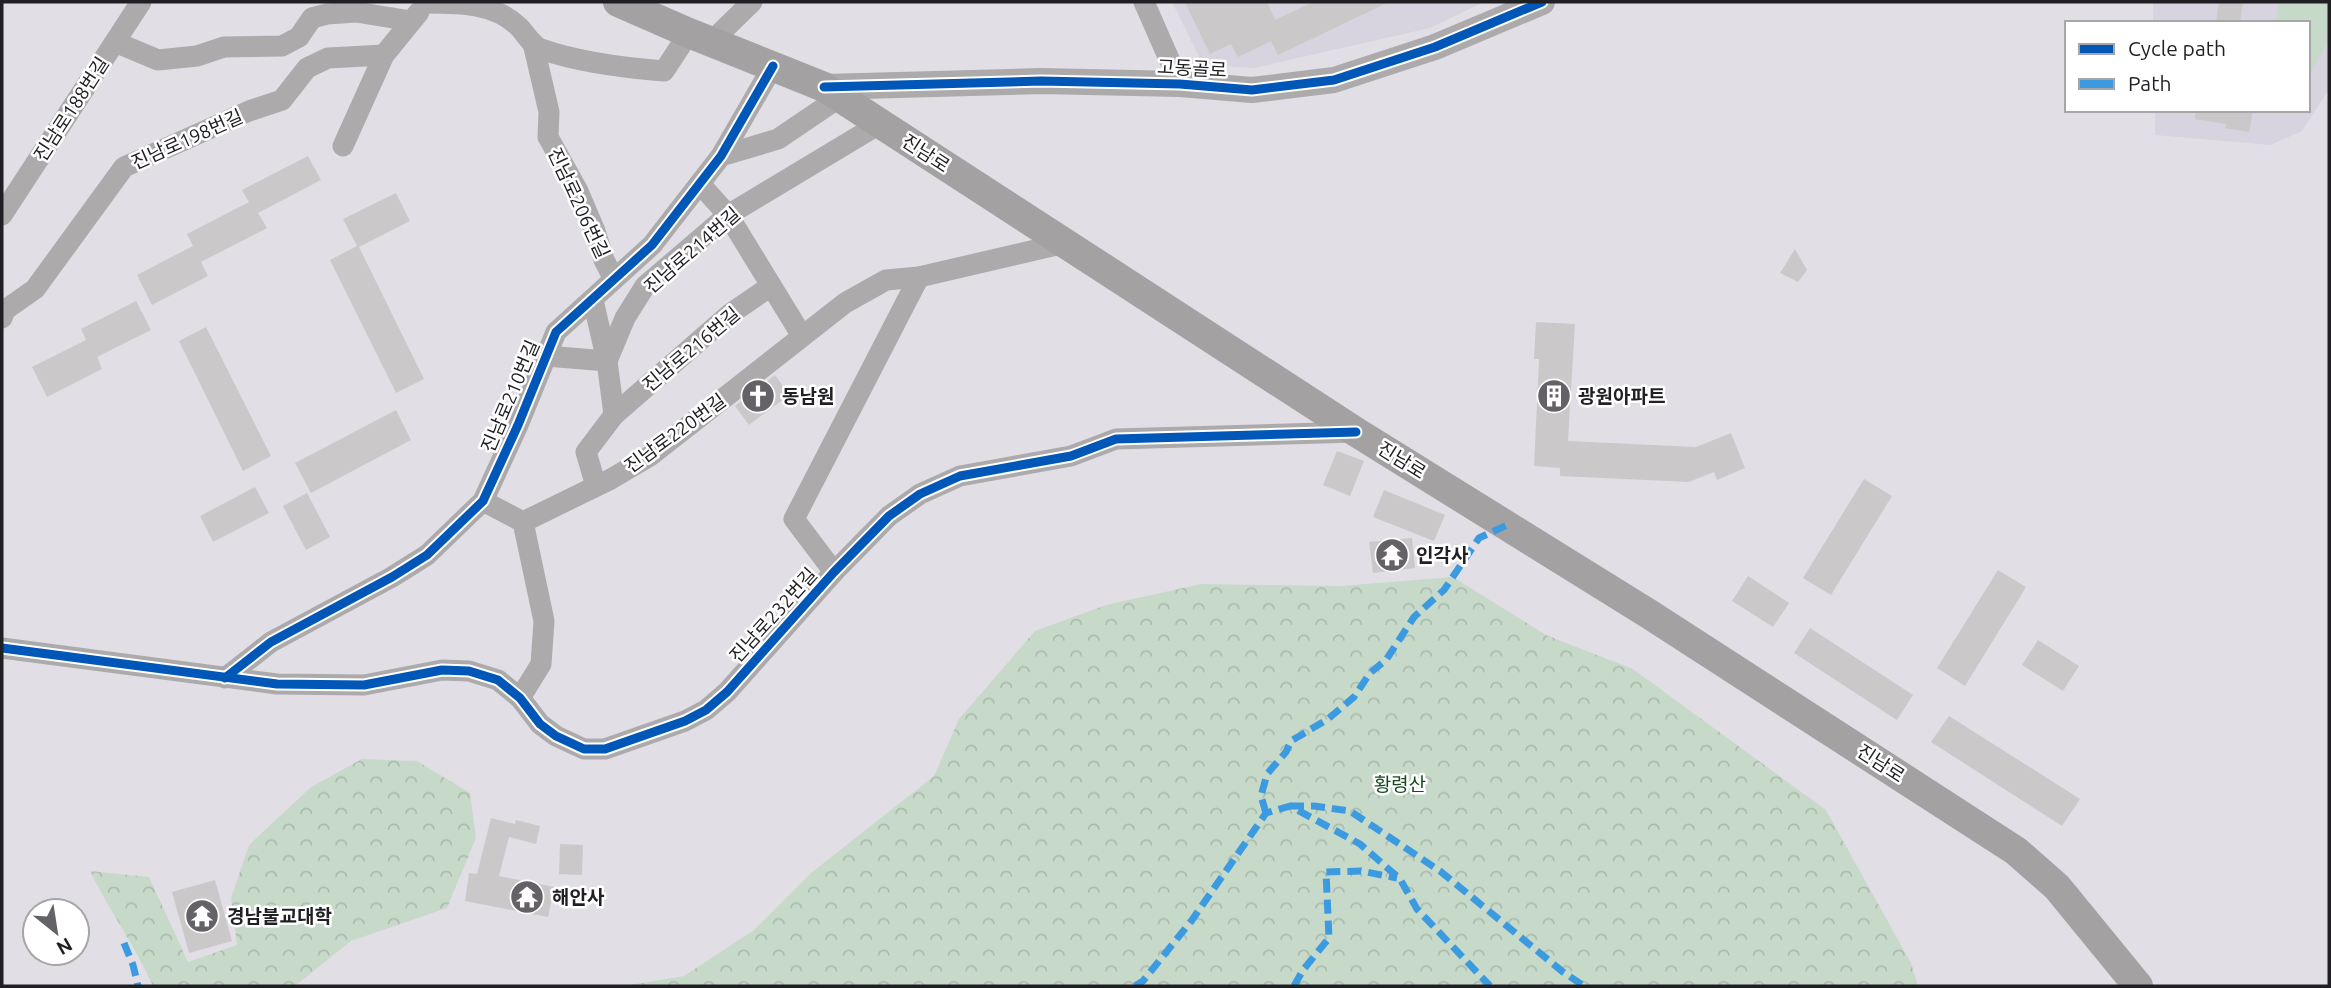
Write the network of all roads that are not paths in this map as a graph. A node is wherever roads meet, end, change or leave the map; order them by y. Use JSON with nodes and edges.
{"nodes":[{"id":1,"x":141,"y":2,"type":"edge"},
{"id":2,"x":428,"y":2,"type":"edge"},
{"id":3,"x":618,"y":2,"type":"edge"},
{"id":4,"x":752,"y":2,"type":"edge"},
{"id":5,"x":1144,"y":2,"type":"edge"},
{"id":6,"x":1542,"y":2,"type":"edge"},
{"id":7,"x":411,"y":21,"type":"junction"},
{"id":8,"x":700,"y":38,"type":"junction"},
{"id":9,"x":115,"y":42,"type":"junction"},
{"id":10,"x":533,"y":43,"type":"junction"},
{"id":11,"x":384,"y":55,"type":"junction"},
{"id":12,"x":773,"y":66,"type":"junction"},
{"id":13,"x":1180,"y":84,"type":"junction"},
{"id":14,"x":832,"y":92,"type":"junction"},
{"id":15,"x":881,"y":124,"type":"junction"},
{"id":16,"x":343,"y":146,"type":"dead end"},
{"id":17,"x":722,"y":156,"type":"junction"},
{"id":18,"x":700,"y":184,"type":"junction"},
{"id":19,"x":2,"y":215,"type":"edge"},
{"id":20,"x":728,"y":215,"type":"junction"},
{"id":21,"x":1065,"y":243,"type":"junction"},
{"id":22,"x":919,"y":277,"type":"junction"},
{"id":23,"x":614,"y":279,"type":"junction"},
{"id":24,"x":771,"y":286,"type":"junction"},
{"id":25,"x":593,"y":300,"type":"junction"},
{"id":26,"x":2,"y":318,"type":"edge"},
{"id":27,"x":802,"y":336,"type":"junction"},
{"id":28,"x":546,"y":356,"type":"junction"},
{"id":29,"x":607,"y":361,"type":"junction"},
{"id":30,"x":614,"y":415,"type":"junction"},
{"id":31,"x":1356,"y":432,"type":"junction"},
{"id":32,"x":596,"y":486,"type":"junction"},
{"id":33,"x":483,"y":500,"type":"junction"},
{"id":34,"x":523,"y":522,"type":"junction"},
{"id":35,"x":834,"y":572,"type":"junction"},
{"id":36,"x":2,"y":648,"type":"edge"},
{"id":37,"x":225,"y":678,"type":"junction"},
{"id":38,"x":520,"y":698,"type":"junction"},
{"id":39,"x":2138,"y":986,"type":"edge"}],
"edges":[{"from":1,"to":9,"type":"street","name":"진남로188번길"},
{"from":2,"to":7,"type":"street"},
{"from":2,"to":10,"type":"street"},
{"from":3,"to":8,"type":"main road","name":"진남로"},
{"from":4,"to":8,"type":"street"},
{"from":5,"to":13,"type":"street","name":"고동골로"},
{"from":6,"to":13,"type":"street","name":"고동골로"},
{"from":7,"to":9,"type":"street"},
{"from":7,"to":11,"type":"street"},
{"from":8,"to":10,"type":"street"},
{"from":8,"to":12,"type":"main road","name":"진남로"},
{"from":9,"to":19,"type":"street","name":"진남로188번길"},
{"from":10,"to":23,"type":"street","name":"진남로206번길"},
{"from":11,"to":16,"type":"street"},
{"from":11,"to":26,"type":"street","name":"진남로198번길"},
{"from":12,"to":14,"type":"main road","name":"진남로"},
{"from":12,"to":17,"type":"street","name":"진남로210번길"},
{"from":13,"to":14,"type":"street","name":"고동골로"},
{"from":14,"to":15,"type":"main road","name":"진남로"},
{"from":14,"to":17,"type":"street"},
{"from":15,"to":20,"type":"street","name":"진남로214번길"},
{"from":15,"to":21,"type":"main road","name":"진남로"},
{"from":17,"to":18,"type":"street","name":"진남로210번길"},
{"from":18,"to":20,"type":"street"},
{"from":18,"to":23,"type":"street","name":"진남로210번길"},
{"from":20,"to":24,"type":"street"},
{"from":20,"to":29,"type":"street","name":"진남로214번길"},
{"from":21,"to":22,"type":"street","name":"진남로220번길"},
{"from":21,"to":31,"type":"main road","name":"진남로"},
{"from":22,"to":27,"type":"street","name":"진남로220번길"},
{"from":22,"to":35,"type":"street"},
{"from":23,"to":25,"type":"street","name":"진남로210번길"},
{"from":24,"to":27,"type":"street"},
{"from":24,"to":30,"type":"street","name":"진남로216번길"},
{"from":25,"to":28,"type":"street","name":"진남로210번길"},
{"from":25,"to":29,"type":"street"},
{"from":27,"to":32,"type":"street","name":"진남로220번길"},
{"from":28,"to":29,"type":"street"},
{"from":28,"to":33,"type":"street","name":"진남로210번길"},
{"from":29,"to":30,"type":"street"},
{"from":30,"to":32,"type":"street","name":"진남로216번길"},
{"from":31,"to":35,"type":"street","name":"진남로232번길"},
{"from":31,"to":39,"type":"main road","name":"진남로"},
{"from":32,"to":34,"type":"street","name":"진남로220번길"},
{"from":33,"to":34,"type":"street"},
{"from":33,"to":37,"type":"street","name":"진남로210번길"},
{"from":34,"to":38,"type":"street"},
{"from":35,"to":38,"type":"street","name":"진남로232번길"},
{"from":36,"to":37,"type":"street","name":"진남로232번길"},
{"from":37,"to":38,"type":"street","name":"진남로232번길"}]}
